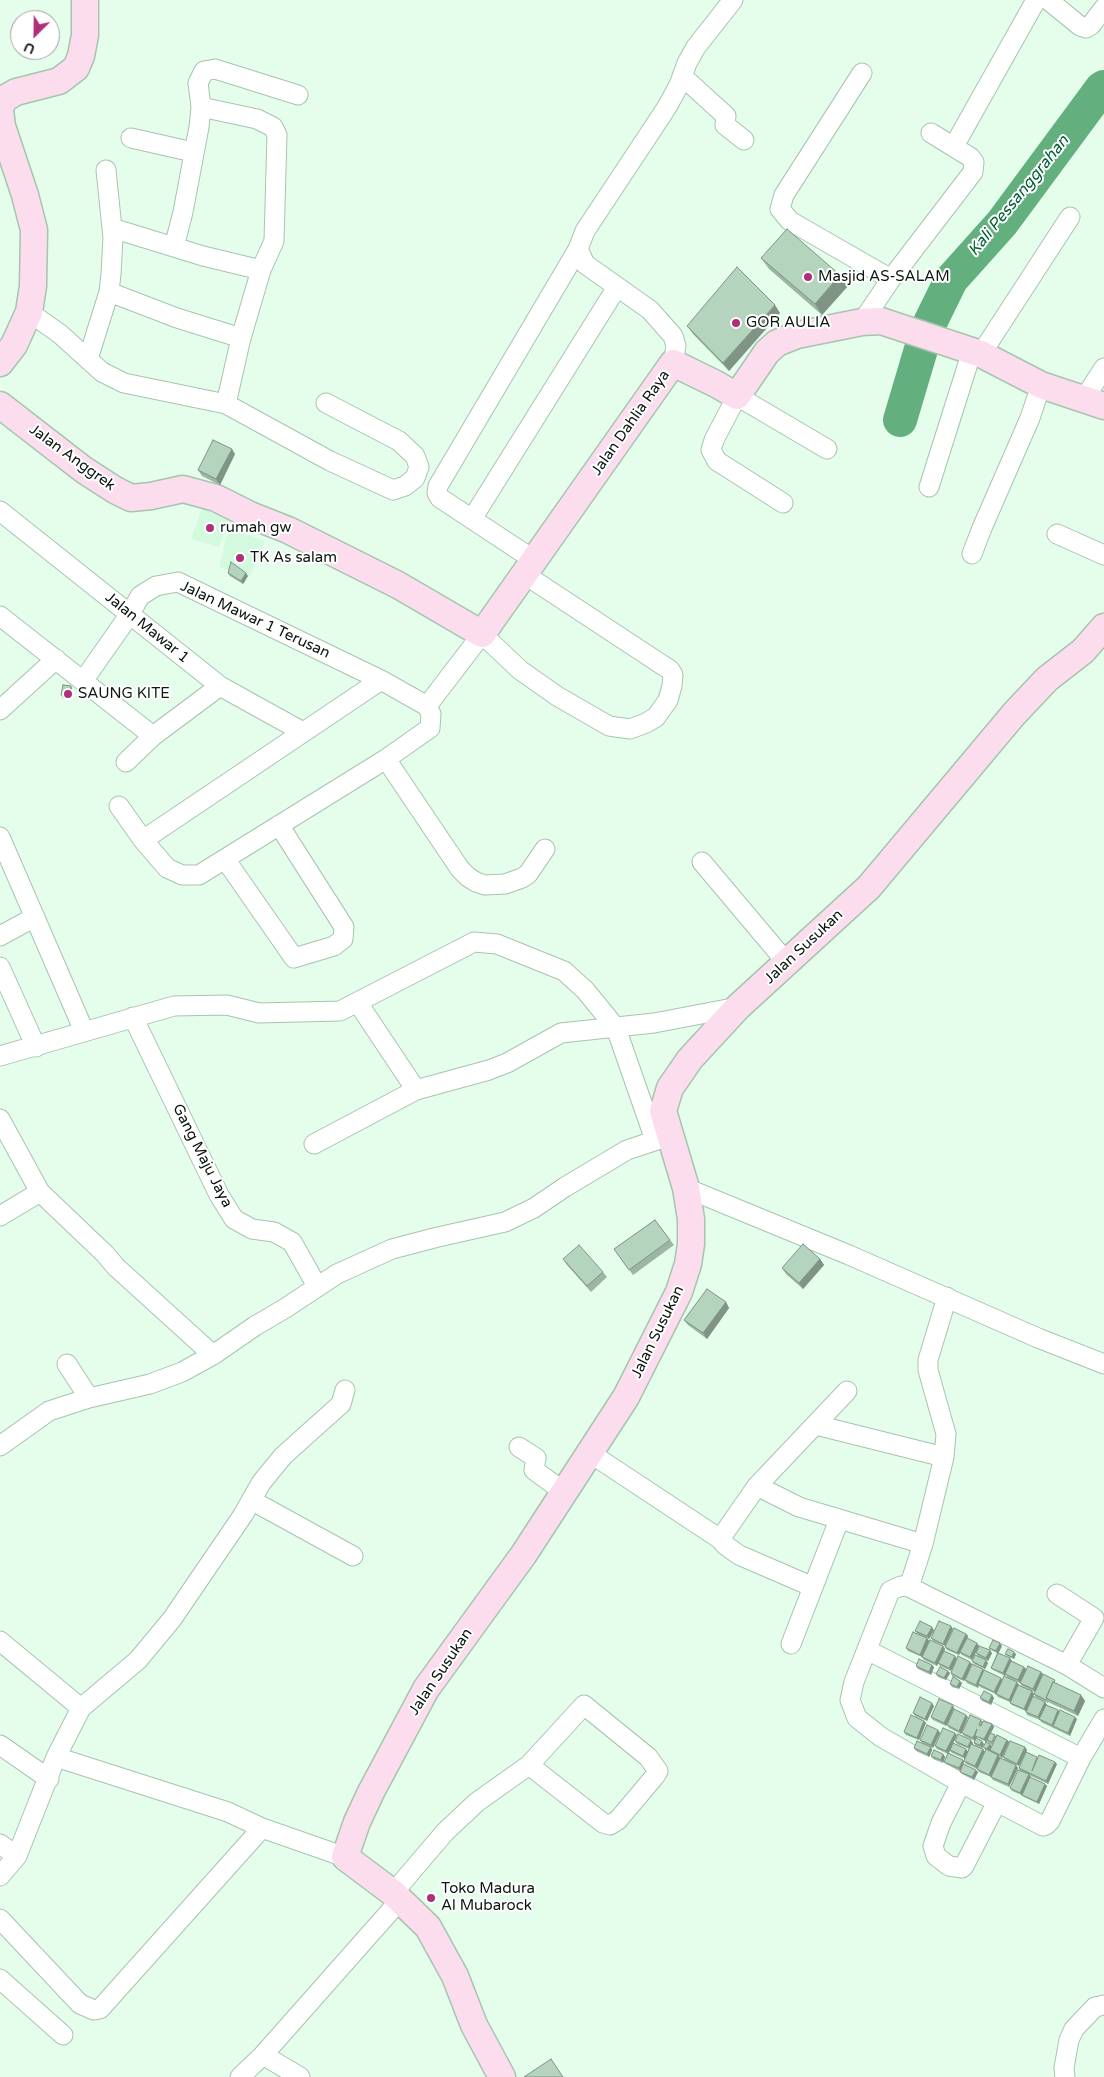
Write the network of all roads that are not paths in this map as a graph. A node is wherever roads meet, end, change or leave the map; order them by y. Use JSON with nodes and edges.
{"nodes":[{"id":1,"x":84,"y":0,"type":"edge"},
{"id":2,"x":733,"y":0,"type":"edge"},
{"id":3,"x":1036,"y":0,"type":"edge"},
{"id":4,"x":1048,"y":0,"type":"edge"},
{"id":5,"x":1104,"y":8,"type":"edge"},
{"id":6,"x":862,"y":73,"type":"dead end"},
{"id":7,"x":682,"y":76,"type":"junction"},
{"id":8,"x":298,"y":95,"type":"dead end"},
{"id":9,"x":201,"y":107,"type":"junction"},
{"id":10,"x":0,"y":109,"type":"edge"},
{"id":11,"x":931,"y":133,"type":"dead end"},
{"id":12,"x":131,"y":138,"type":"dead end"},
{"id":13,"x":744,"y":140,"type":"dead end"},
{"id":14,"x":4,"y":146,"type":"edge"},
{"id":15,"x":954,"y":146,"type":"junction"},
{"id":16,"x":193,"y":152,"type":"junction"},
{"id":17,"x":106,"y":170,"type":"dead end"},
{"id":18,"x":1070,"y":217,"type":"dead end"},
{"id":19,"x":112,"y":228,"type":"junction"},
{"id":20,"x":174,"y":247,"type":"junction"},
{"id":21,"x":578,"y":249,"type":"junction"},
{"id":22,"x":261,"y":270,"type":"junction"},
{"id":23,"x":891,"y":279,"type":"junction"},
{"id":24,"x":618,"y":287,"type":"junction"},
{"id":25,"x":109,"y":292,"type":"junction"},
{"id":26,"x":29,"y":312,"type":"junction"},
{"id":27,"x":872,"y":322,"type":"junction"},
{"id":28,"x":241,"y":338,"type":"junction"},
{"id":29,"x":976,"y":352,"type":"junction"},
{"id":30,"x":88,"y":359,"type":"junction"},
{"id":31,"x":0,"y":362,"type":"edge"},
{"id":32,"x":673,"y":363,"type":"junction"},
{"id":33,"x":1104,"y":368,"type":"edge"},
{"id":34,"x":1041,"y":385,"type":"junction"},
{"id":35,"x":737,"y":396,"type":"junction"},
{"id":36,"x":1094,"y":402,"type":"edge"},
{"id":37,"x":326,"y":403,"type":"dead end"},
{"id":38,"x":226,"y":404,"type":"junction"},
{"id":39,"x":0,"y":405,"type":"edge"},
{"id":40,"x":827,"y":449,"type":"dead end"},
{"id":41,"x":929,"y":488,"type":"dead end"},
{"id":42,"x":783,"y":503,"type":"dead end"},
{"id":43,"x":0,"y":511,"type":"edge"},
{"id":44,"x":472,"y":519,"type":"junction"},
{"id":45,"x":1056,"y":534,"type":"dead end"},
{"id":46,"x":972,"y":554,"type":"dead end"},
{"id":47,"x":1104,"y":555,"type":"edge"},
{"id":48,"x":529,"y":567,"type":"junction"},
{"id":49,"x":130,"y":614,"type":"junction"},
{"id":50,"x":0,"y":616,"type":"edge"},
{"id":51,"x":1104,"y":626,"type":"edge"},
{"id":52,"x":482,"y":634,"type":"junction"},
{"id":53,"x":56,"y":660,"type":"junction"},
{"id":54,"x":381,"y":680,"type":"junction"},
{"id":55,"x":83,"y":681,"type":"junction"},
{"id":56,"x":220,"y":686,"type":"junction"},
{"id":57,"x":4,"y":700,"type":"edge"},
{"id":58,"x":427,"y":706,"type":"junction"},
{"id":59,"x":303,"y":732,"type":"junction"},
{"id":60,"x":153,"y":736,"type":"junction"},
{"id":61,"x":386,"y":760,"type":"junction"},
{"id":62,"x":126,"y":762,"type":"dead end"},
{"id":63,"x":119,"y":806,"type":"dead end"},
{"id":64,"x":279,"y":825,"type":"junction"},
{"id":65,"x":0,"y":837,"type":"edge"},
{"id":66,"x":143,"y":840,"type":"junction"},
{"id":67,"x":545,"y":849,"type":"dead end"},
{"id":68,"x":224,"y":859,"type":"junction"},
{"id":69,"x":702,"y":862,"type":"dead end"},
{"id":70,"x":35,"y":918,"type":"junction"},
{"id":71,"x":0,"y":936,"type":"edge"},
{"id":72,"x":787,"y":963,"type":"junction"},
{"id":73,"x":0,"y":967,"type":"edge"},
{"id":74,"x":358,"y":1002,"type":"junction"},
{"id":75,"x":738,"y":1007,"type":"junction"},
{"id":76,"x":133,"y":1017,"type":"junction"},
{"id":77,"x":616,"y":1028,"type":"junction"},
{"id":78,"x":84,"y":1031,"type":"junction"},
{"id":79,"x":36,"y":1047,"type":"junction"},
{"id":80,"x":0,"y":1056,"type":"edge"},
{"id":81,"x":416,"y":1090,"type":"junction"},
{"id":82,"x":0,"y":1119,"type":"edge"},
{"id":83,"x":662,"y":1138,"type":"junction"},
{"id":84,"x":314,"y":1144,"type":"dead end"},
{"id":85,"x":686,"y":1188,"type":"junction"},
{"id":86,"x":40,"y":1192,"type":"junction"},
{"id":87,"x":0,"y":1216,"type":"edge"},
{"id":88,"x":317,"y":1286,"type":"junction"},
{"id":89,"x":947,"y":1297,"type":"junction"},
{"id":90,"x":213,"y":1355,"type":"junction"},
{"id":91,"x":67,"y":1364,"type":"dead end"},
{"id":92,"x":1104,"y":1364,"type":"edge"},
{"id":93,"x":345,"y":1390,"type":"dead end"},
{"id":94,"x":847,"y":1391,"type":"dead end"},
{"id":95,"x":89,"y":1398,"type":"junction"},
{"id":96,"x":816,"y":1425,"type":"junction"},
{"id":97,"x":0,"y":1446,"type":"edge"},
{"id":98,"x":519,"y":1447,"type":"dead end"},
{"id":99,"x":590,"y":1453,"type":"junction"},
{"id":100,"x":944,"y":1457,"type":"junction"},
{"id":101,"x":757,"y":1486,"type":"junction"},
{"id":102,"x":564,"y":1492,"type":"junction"},
{"id":103,"x":251,"y":1500,"type":"junction"},
{"id":104,"x":839,"y":1520,"type":"junction"},
{"id":105,"x":720,"y":1539,"type":"junction"},
{"id":106,"x":923,"y":1544,"type":"junction"},
{"id":107,"x":353,"y":1556,"type":"dead end"},
{"id":108,"x":813,"y":1587,"type":"junction"},
{"id":109,"x":909,"y":1587,"type":"junction"},
{"id":110,"x":1057,"y":1594,"type":"dead end"},
{"id":111,"x":1099,"y":1621,"type":"edge"},
{"id":112,"x":0,"y":1641,"type":"edge"},
{"id":113,"x":791,"y":1644,"type":"dead end"},
{"id":114,"x":867,"y":1650,"type":"junction"},
{"id":115,"x":1067,"y":1665,"type":"junction"},
{"id":116,"x":1104,"y":1688,"type":"edge"},
{"id":117,"x":81,"y":1708,"type":"junction"},
{"id":118,"x":1104,"y":1719,"type":"edge"},
{"id":119,"x":0,"y":1745,"type":"edge"},
{"id":120,"x":56,"y":1757,"type":"junction"},
{"id":121,"x":1081,"y":1758,"type":"junction"},
{"id":122,"x":529,"y":1765,"type":"junction"},
{"id":123,"x":49,"y":1780,"type":"junction"},
{"id":124,"x":961,"y":1783,"type":"junction"},
{"id":125,"x":997,"y":1802,"type":"junction"},
{"id":126,"x":262,"y":1828,"type":"junction"},
{"id":127,"x":0,"y":1844,"type":"edge"},
{"id":128,"x":17,"y":1856,"type":"junction"},
{"id":129,"x":345,"y":1857,"type":"junction"},
{"id":130,"x":0,"y":1876,"type":"edge"},
{"id":131,"x":397,"y":1896,"type":"junction"},
{"id":132,"x":0,"y":1920,"type":"edge"},
{"id":133,"x":0,"y":1979,"type":"edge"},
{"id":134,"x":1104,"y":2005,"type":"edge"},
{"id":135,"x":63,"y":2034,"type":"dead end"},
{"id":136,"x":263,"y":2055,"type":"junction"},
{"id":137,"x":240,"y":2077,"type":"edge"},
{"id":138,"x":300,"y":2077,"type":"edge"},
{"id":139,"x":502,"y":2077,"type":"edge"},
{"id":140,"x":1065,"y":2077,"type":"edge"}],
"edges":[{"from":1,"to":10,"type":"street"},
{"from":2,"to":7,"type":"street"},
{"from":3,"to":15,"type":"street"},
{"from":4,"to":5,"type":"street"},
{"from":6,"to":23,"type":"street"},
{"from":7,"to":13,"type":"street"},
{"from":7,"to":21,"type":"street"},
{"from":8,"to":9,"type":"street"},
{"from":9,"to":16,"type":"street"},
{"from":9,"to":22,"type":"street"},
{"from":10,"to":14,"type":"street"},
{"from":11,"to":15,"type":"street"},
{"from":12,"to":16,"type":"street"},
{"from":14,"to":26,"type":"street"},
{"from":15,"to":23,"type":"street"},
{"from":16,"to":20,"type":"street"},
{"from":17,"to":19,"type":"street"},
{"from":18,"to":29,"type":"street"},
{"from":19,"to":20,"type":"street"},
{"from":19,"to":25,"type":"street"},
{"from":20,"to":22,"type":"street"},
{"from":21,"to":24,"type":"street"},
{"from":21,"to":44,"type":"street"},
{"from":22,"to":28,"type":"street"},
{"from":23,"to":27,"type":"street"},
{"from":24,"to":32,"type":"street"},
{"from":24,"to":44,"type":"street"},
{"from":25,"to":28,"type":"street"},
{"from":25,"to":30,"type":"street"},
{"from":26,"to":30,"type":"street"},
{"from":26,"to":31,"type":"street"},
{"from":27,"to":29,"type":"street"},
{"from":27,"to":35,"type":"street"},
{"from":28,"to":38,"type":"street"},
{"from":29,"to":34,"type":"street"},
{"from":29,"to":41,"type":"street"},
{"from":30,"to":38,"type":"street"},
{"from":32,"to":35,"type":"street","name":"Jalan Dahlia Raya"},
{"from":32,"to":48,"type":"street","name":"Jalan Dahlia Raya"},
{"from":33,"to":36,"type":"street"},
{"from":34,"to":36,"type":"street"},
{"from":34,"to":46,"type":"street"},
{"from":35,"to":40,"type":"street"},
{"from":35,"to":42,"type":"street"},
{"from":37,"to":38,"type":"street"},
{"from":39,"to":52,"type":"street","name":"Jalan Anggrek"},
{"from":43,"to":49,"type":"street","name":"Jalan Mawar 1"},
{"from":44,"to":48,"type":"street"},
{"from":45,"to":47,"type":"street"},
{"from":48,"to":52,"type":"street","name":"Jalan Dahlia Raya"},
{"from":48,"to":52,"type":"street"},
{"from":49,"to":54,"type":"street","name":"Jalan Mawar 1 Terusan"},
{"from":49,"to":55,"type":"street","name":"Jalan Mawar 1 Terusan"},
{"from":49,"to":56,"type":"street","name":"Jalan Mawar 1"},
{"from":50,"to":53,"type":"street"},
{"from":51,"to":72,"type":"street","name":"Jalan Susukan"},
{"from":52,"to":58,"type":"street"},
{"from":53,"to":55,"type":"street"},
{"from":53,"to":57,"type":"street"},
{"from":54,"to":58,"type":"street","name":"Jalan Mawar 1 Terusan"},
{"from":54,"to":59,"type":"street"},
{"from":55,"to":60,"type":"street"},
{"from":56,"to":59,"type":"street","name":"Jalan Mawar 1"},
{"from":56,"to":60,"type":"street"},
{"from":58,"to":61,"type":"street"},
{"from":59,"to":66,"type":"street"},
{"from":60,"to":62,"type":"street"},
{"from":61,"to":64,"type":"street"},
{"from":61,"to":67,"type":"street"},
{"from":63,"to":66,"type":"street"},
{"from":64,"to":68,"type":"street"},
{"from":64,"to":68,"type":"street"},
{"from":65,"to":70,"type":"street"},
{"from":66,"to":68,"type":"street"},
{"from":69,"to":72,"type":"street"},
{"from":70,"to":71,"type":"street"},
{"from":70,"to":78,"type":"street"},
{"from":72,"to":75,"type":"street","name":"Jalan Susukan"},
{"from":73,"to":79,"type":"street"},
{"from":74,"to":76,"type":"street"},
{"from":74,"to":77,"type":"street"},
{"from":74,"to":81,"type":"street"},
{"from":75,"to":77,"type":"street"},
{"from":75,"to":83,"type":"street","name":"Jalan Susukan"},
{"from":76,"to":78,"type":"street"},
{"from":76,"to":88,"type":"street","name":"Gang Maju Jaya"},
{"from":77,"to":81,"type":"street"},
{"from":77,"to":83,"type":"street"},
{"from":78,"to":79,"type":"street"},
{"from":79,"to":80,"type":"street"},
{"from":81,"to":84,"type":"street"},
{"from":82,"to":86,"type":"street"},
{"from":83,"to":85,"type":"street","name":"Jalan Susukan"},
{"from":83,"to":88,"type":"street"},
{"from":85,"to":89,"type":"street"},
{"from":85,"to":99,"type":"street","name":"Jalan Susukan"},
{"from":86,"to":87,"type":"street"},
{"from":86,"to":90,"type":"street"},
{"from":88,"to":90,"type":"street"},
{"from":89,"to":92,"type":"street"},
{"from":89,"to":100,"type":"street"},
{"from":90,"to":95,"type":"street"},
{"from":91,"to":95,"type":"street"},
{"from":93,"to":103,"type":"street"},
{"from":94,"to":96,"type":"street"},
{"from":95,"to":97,"type":"street"},
{"from":96,"to":100,"type":"street"},
{"from":96,"to":101,"type":"street"},
{"from":98,"to":102,"type":"street"},
{"from":99,"to":102,"type":"street","name":"Jalan Susukan"},
{"from":99,"to":105,"type":"street"},
{"from":100,"to":106,"type":"street"},
{"from":101,"to":104,"type":"street"},
{"from":101,"to":105,"type":"street"},
{"from":102,"to":129,"type":"street","name":"Jalan Susukan"},
{"from":103,"to":107,"type":"street"},
{"from":103,"to":117,"type":"street"},
{"from":104,"to":106,"type":"street"},
{"from":104,"to":108,"type":"street"},
{"from":105,"to":108,"type":"street"},
{"from":106,"to":109,"type":"street"},
{"from":108,"to":113,"type":"street"},
{"from":109,"to":114,"type":"street"},
{"from":109,"to":115,"type":"street"},
{"from":110,"to":111,"type":"street"},
{"from":111,"to":115,"type":"street"},
{"from":112,"to":117,"type":"street"},
{"from":114,"to":121,"type":"street"},
{"from":114,"to":124,"type":"street"},
{"from":115,"to":116,"type":"street"},
{"from":117,"to":120,"type":"street"},
{"from":118,"to":121,"type":"street"},
{"from":119,"to":123,"type":"street"},
{"from":120,"to":123,"type":"street"},
{"from":120,"to":126,"type":"street"},
{"from":121,"to":125,"type":"street"},
{"from":122,"to":122,"type":"street"},
{"from":122,"to":131,"type":"street"},
{"from":123,"to":128,"type":"street"},
{"from":124,"to":125,"type":"street"},
{"from":124,"to":125,"type":"street"},
{"from":126,"to":129,"type":"street"},
{"from":126,"to":132,"type":"street"},
{"from":127,"to":128,"type":"street"},
{"from":128,"to":130,"type":"street"},
{"from":129,"to":131,"type":"street"},
{"from":131,"to":136,"type":"street"},
{"from":131,"to":139,"type":"street"},
{"from":133,"to":135,"type":"street"},
{"from":134,"to":140,"type":"street"},
{"from":136,"to":137,"type":"street"},
{"from":136,"to":138,"type":"street"}]}
